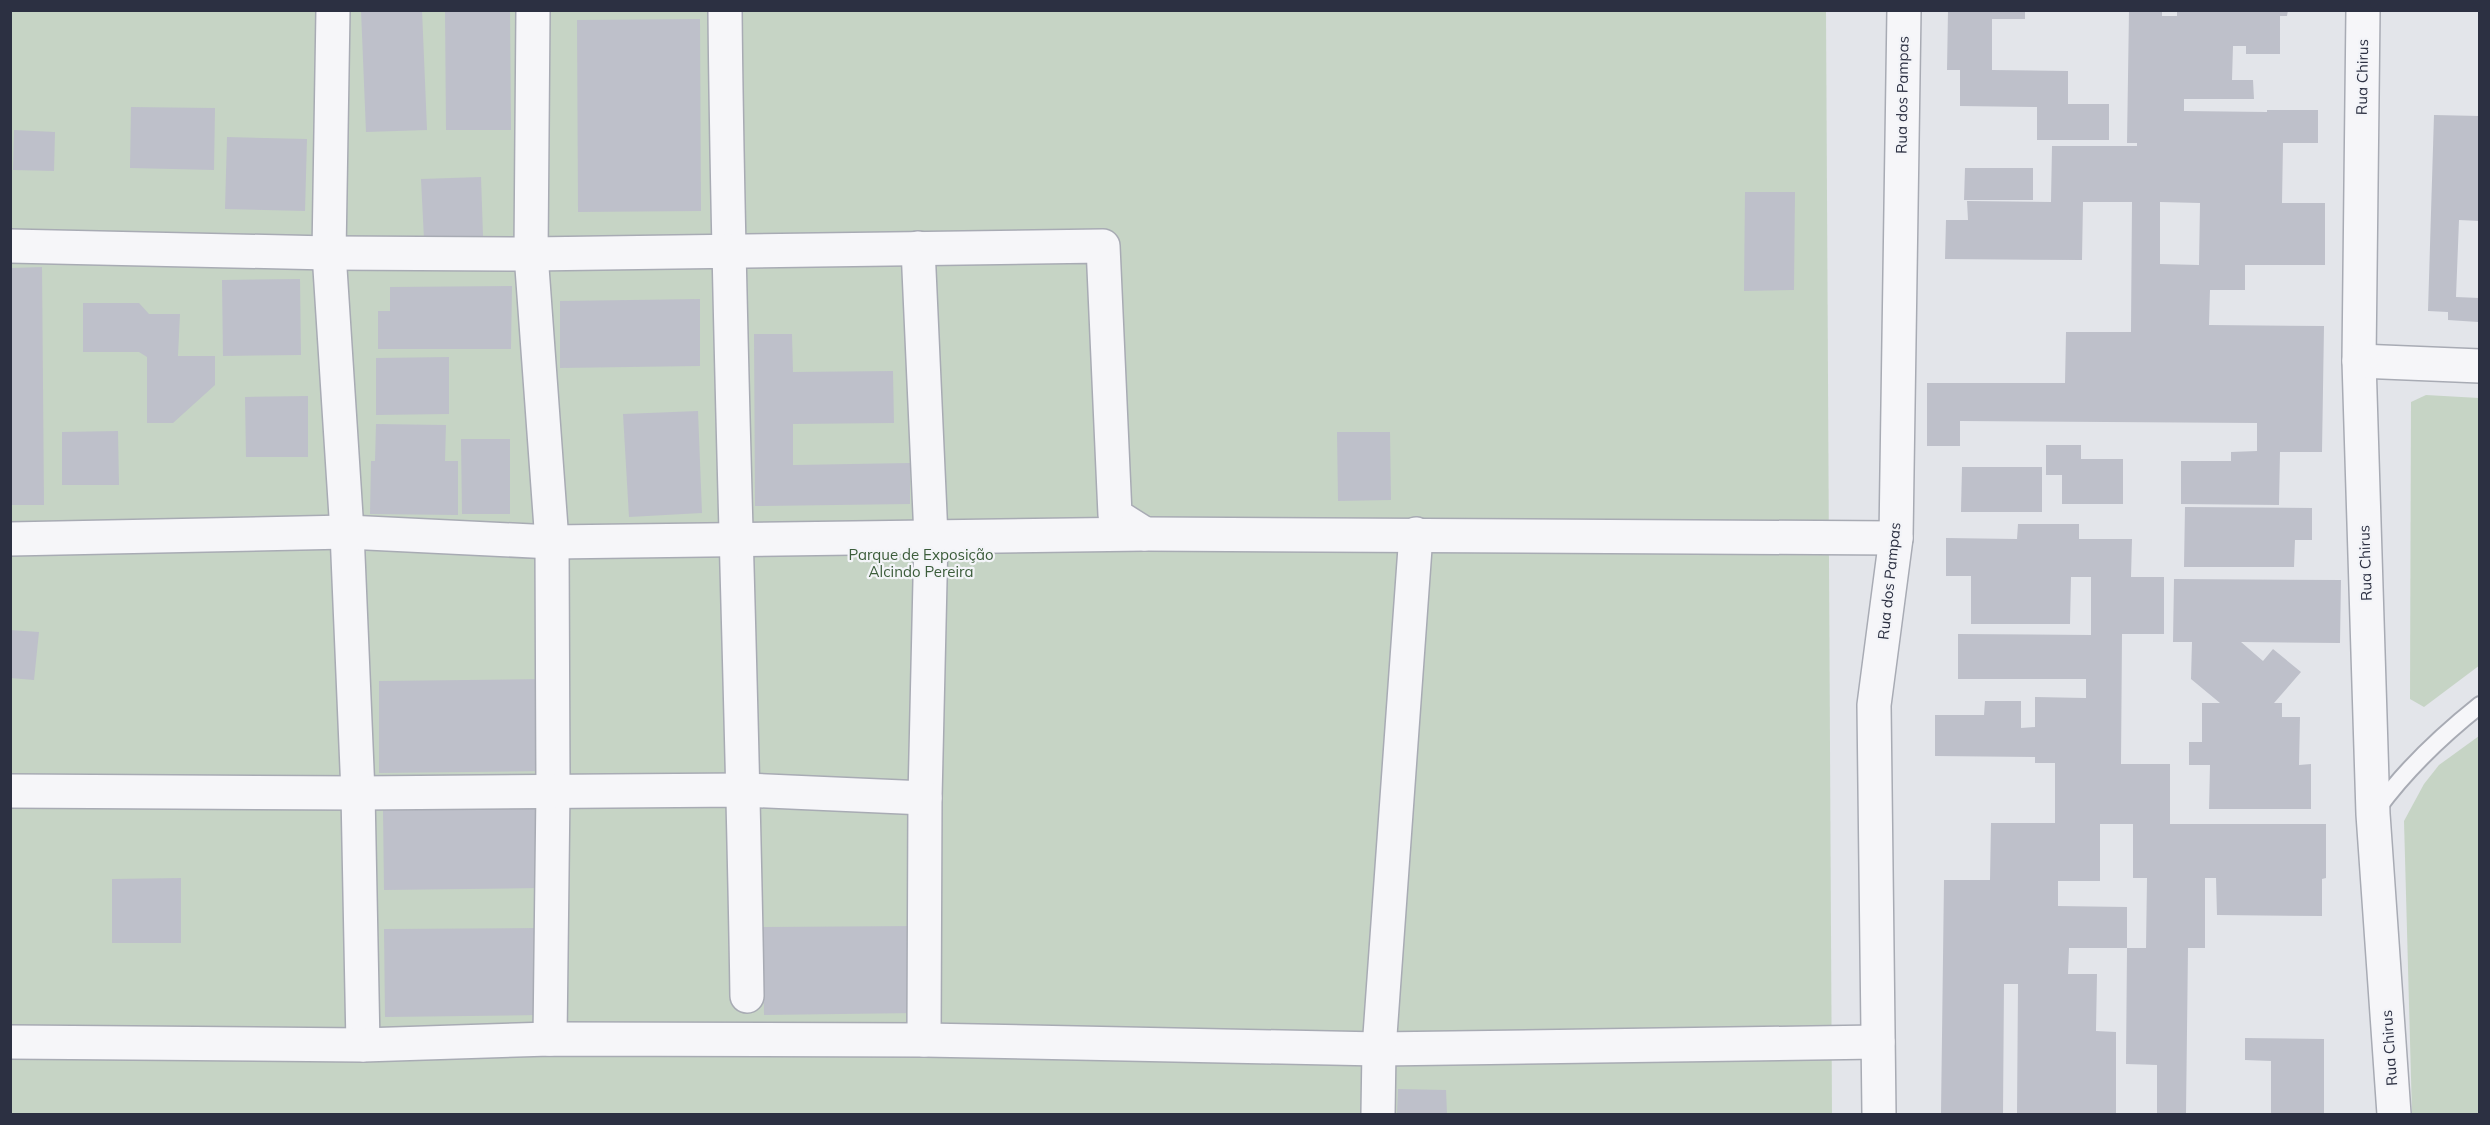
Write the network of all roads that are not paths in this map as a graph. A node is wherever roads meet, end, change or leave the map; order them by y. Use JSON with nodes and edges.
{"nodes":[{"id":1,"x":333,"y":10,"type":"edge"},
{"id":2,"x":533,"y":10,"type":"edge"},
{"id":3,"x":725,"y":10,"type":"edge"},
{"id":4,"x":1904,"y":10,"type":"edge"},
{"id":5,"x":2362,"y":10,"type":"edge"},
{"id":6,"x":10,"y":246,"type":"edge"},
{"id":7,"x":918,"y":248,"type":"junction"},
{"id":8,"x":728,"y":250,"type":"junction"},
{"id":9,"x":329,"y":253,"type":"junction"},
{"id":10,"x":531,"y":254,"type":"junction"},
{"id":11,"x":2359,"y":361,"type":"junction"},
{"id":12,"x":2480,"y":366,"type":"edge"},
{"id":13,"x":347,"y":532,"type":"junction"},
{"id":14,"x":1145,"y":534,"type":"junction"},
{"id":15,"x":1416,"y":534,"type":"junction"},
{"id":16,"x":931,"y":537,"type":"junction"},
{"id":17,"x":1896,"y":538,"type":"junction"},
{"id":18,"x":10,"y":539,"type":"edge"},
{"id":19,"x":737,"y":539,"type":"junction"},
{"id":20,"x":552,"y":542,"type":"junction"},
{"id":21,"x":2480,"y":705,"type":"edge"},
{"id":22,"x":553,"y":790,"type":"junction"},
{"id":23,"x":744,"y":790,"type":"junction"},
{"id":24,"x":10,"y":791,"type":"edge"},
{"id":25,"x":358,"y":793,"type":"junction"},
{"id":26,"x":925,"y":798,"type":"junction"},
{"id":27,"x":2373,"y":814,"type":"junction"},
{"id":28,"x":747,"y":996,"type":"dead end"},
{"id":29,"x":550,"y":1039,"type":"junction"},
{"id":30,"x":924,"y":1040,"type":"junction"},
{"id":31,"x":10,"y":1042,"type":"edge"},
{"id":32,"x":1878,"y":1042,"type":"junction"},
{"id":33,"x":363,"y":1045,"type":"junction"},
{"id":34,"x":1379,"y":1049,"type":"junction"},
{"id":35,"x":1378,"y":1114,"type":"edge"},
{"id":36,"x":1879,"y":1114,"type":"edge"},
{"id":37,"x":2394,"y":1114,"type":"edge"}],
"edges":[{"from":1,"to":9,"type":"street"},
{"from":2,"to":10,"type":"street"},
{"from":3,"to":8,"type":"street"},
{"from":4,"to":17,"type":"street","name":"Rua dos Pampas"},
{"from":5,"to":11,"type":"street","name":"Rua Chirus"},
{"from":6,"to":9,"type":"street"},
{"from":7,"to":8,"type":"street"},
{"from":7,"to":14,"type":"street"},
{"from":7,"to":16,"type":"street"},
{"from":8,"to":10,"type":"street"},
{"from":8,"to":19,"type":"street"},
{"from":9,"to":10,"type":"street"},
{"from":9,"to":13,"type":"street"},
{"from":10,"to":20,"type":"street"},
{"from":11,"to":12,"type":"street"},
{"from":11,"to":27,"type":"street","name":"Rua Chirus"},
{"from":13,"to":18,"type":"street"},
{"from":13,"to":20,"type":"street"},
{"from":13,"to":25,"type":"street"},
{"from":14,"to":15,"type":"street"},
{"from":14,"to":16,"type":"street"},
{"from":15,"to":17,"type":"street"},
{"from":15,"to":34,"type":"street"},
{"from":16,"to":19,"type":"street"},
{"from":16,"to":26,"type":"street"},
{"from":17,"to":32,"type":"street","name":"Rua dos Pampas"},
{"from":19,"to":20,"type":"street"},
{"from":19,"to":23,"type":"street"},
{"from":20,"to":22,"type":"street"},
{"from":21,"to":27,"type":"lane"},
{"from":22,"to":23,"type":"street"},
{"from":22,"to":25,"type":"street"},
{"from":22,"to":29,"type":"street"},
{"from":23,"to":26,"type":"street"},
{"from":23,"to":28,"type":"street"},
{"from":24,"to":25,"type":"street"},
{"from":25,"to":33,"type":"street"},
{"from":26,"to":30,"type":"street"},
{"from":27,"to":37,"type":"street","name":"Rua Chirus"},
{"from":29,"to":30,"type":"street"},
{"from":29,"to":33,"type":"street"},
{"from":30,"to":34,"type":"street"},
{"from":31,"to":33,"type":"street"},
{"from":32,"to":34,"type":"street"},
{"from":32,"to":36,"type":"street","name":"Rua dos Pampas"},
{"from":34,"to":35,"type":"street"}]}
